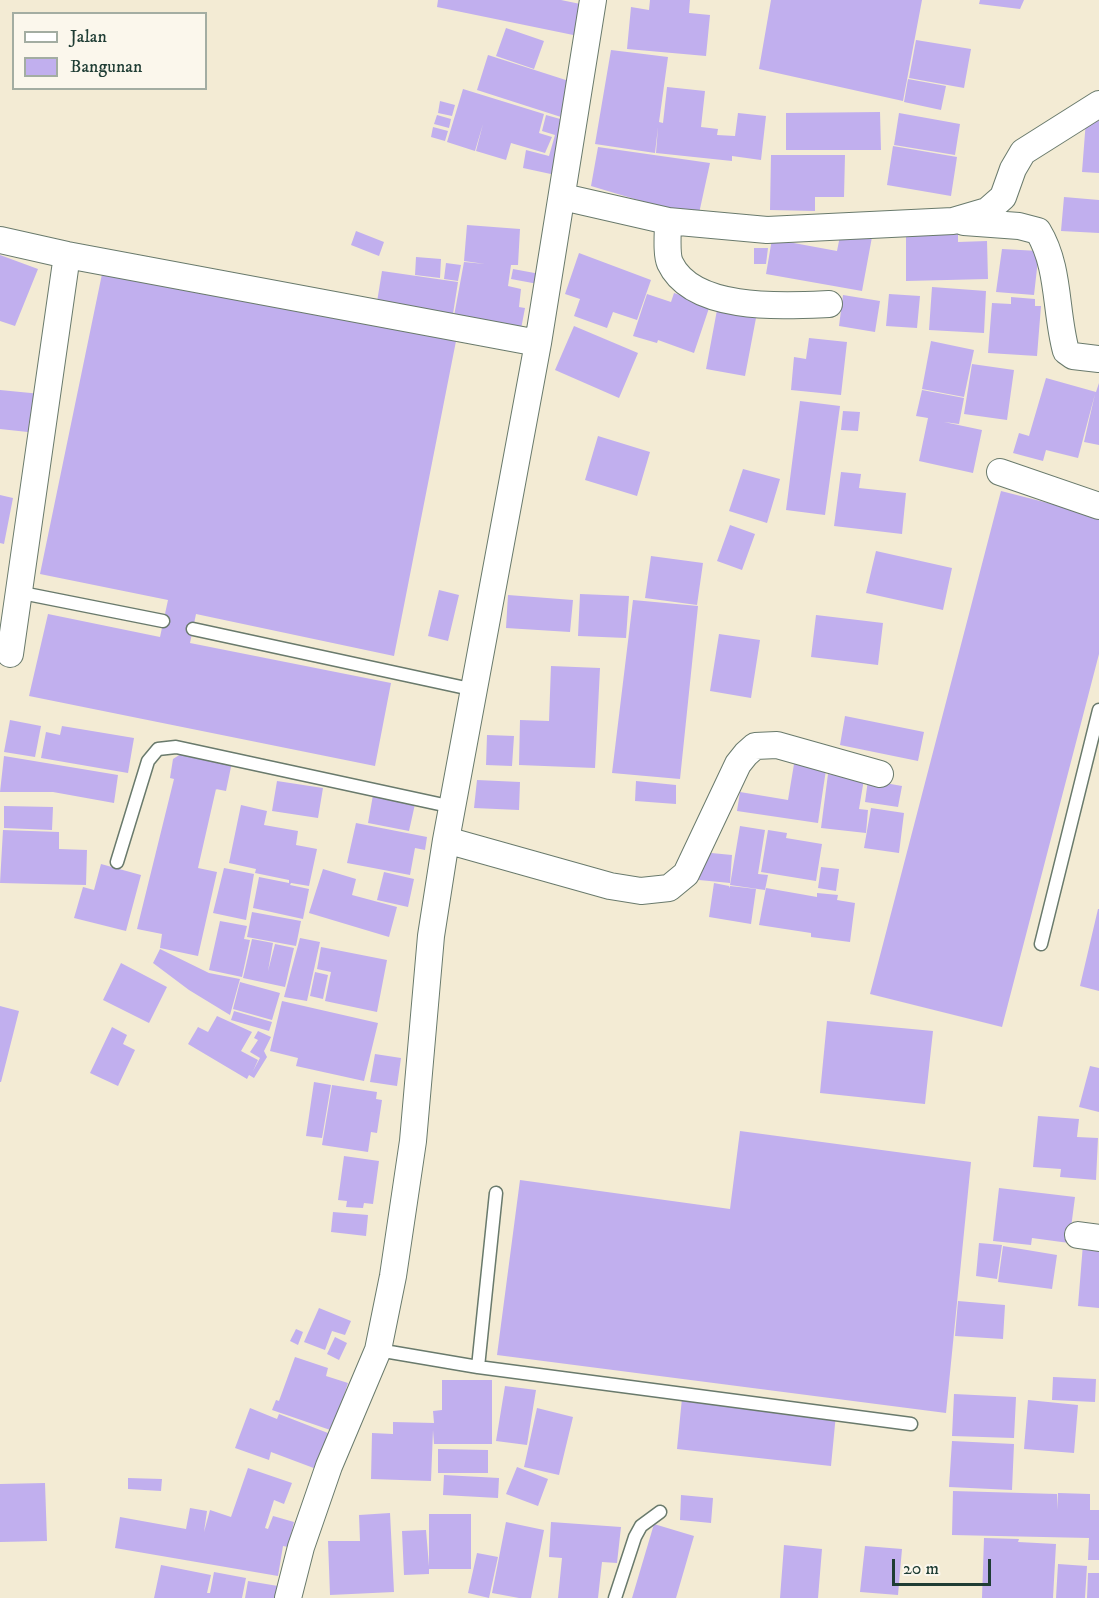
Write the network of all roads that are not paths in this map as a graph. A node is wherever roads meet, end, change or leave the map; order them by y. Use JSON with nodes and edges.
{"nodes":[{"id":1,"x":594,"y":0,"type":"edge"},
{"id":2,"x":1099,"y":104,"type":"edge"},
{"id":3,"x":563,"y":197,"type":"junction"},
{"id":4,"x":668,"y":221,"type":"junction"},
{"id":5,"x":953,"y":221,"type":"junction"},
{"id":6,"x":0,"y":240,"type":"edge"},
{"id":7,"x":67,"y":255,"type":"junction"},
{"id":8,"x":829,"y":304,"type":"dead end"},
{"id":9,"x":538,"y":343,"type":"junction"},
{"id":10,"x":1099,"y":359,"type":"edge"},
{"id":11,"x":1000,"y":472,"type":"dead end"},
{"id":12,"x":1099,"y":506,"type":"edge"},
{"id":13,"x":17,"y":592,"type":"junction"},
{"id":14,"x":163,"y":621,"type":"dead end"},
{"id":15,"x":194,"y":629,"type":"dead end"},
{"id":16,"x":10,"y":654,"type":"dead end"},
{"id":17,"x":475,"y":690,"type":"junction"},
{"id":18,"x":1099,"y":710,"type":"edge"},
{"id":19,"x":880,"y":774,"type":"dead end"},
{"id":20,"x":453,"y":807,"type":"junction"},
{"id":21,"x":446,"y":840,"type":"junction"},
{"id":22,"x":117,"y":862,"type":"dead end"},
{"id":23,"x":1041,"y":944,"type":"dead end"},
{"id":24,"x":496,"y":1193,"type":"dead end"},
{"id":25,"x":378,"y":1350,"type":"junction"},
{"id":26,"x":478,"y":1367,"type":"junction"},
{"id":27,"x":911,"y":1424,"type":"dead end"},
{"id":28,"x":660,"y":1512,"type":"dead end"},
{"id":29,"x":288,"y":1598,"type":"edge"},
{"id":30,"x":615,"y":1598,"type":"edge"}],
"edges":[{"from":1,"to":3,"type":"street"},
{"from":2,"to":5,"type":"street"},
{"from":3,"to":4,"type":"street"},
{"from":3,"to":9,"type":"street"},
{"from":4,"to":5,"type":"street"},
{"from":4,"to":8,"type":"street"},
{"from":5,"to":10,"type":"street"},
{"from":6,"to":7,"type":"street"},
{"from":7,"to":9,"type":"street"},
{"from":7,"to":13,"type":"street"},
{"from":9,"to":17,"type":"street"},
{"from":11,"to":12,"type":"street"},
{"from":13,"to":14,"type":"lane"},
{"from":13,"to":16,"type":"street"},
{"from":15,"to":17,"type":"lane"},
{"from":17,"to":20,"type":"street"},
{"from":18,"to":23,"type":"lane"},
{"from":19,"to":21,"type":"street"},
{"from":20,"to":21,"type":"street"},
{"from":20,"to":22,"type":"lane"},
{"from":21,"to":25,"type":"street"},
{"from":24,"to":26,"type":"lane"},
{"from":25,"to":26,"type":"lane"},
{"from":25,"to":29,"type":"street"},
{"from":26,"to":27,"type":"lane"},
{"from":28,"to":30,"type":"lane"}]}
